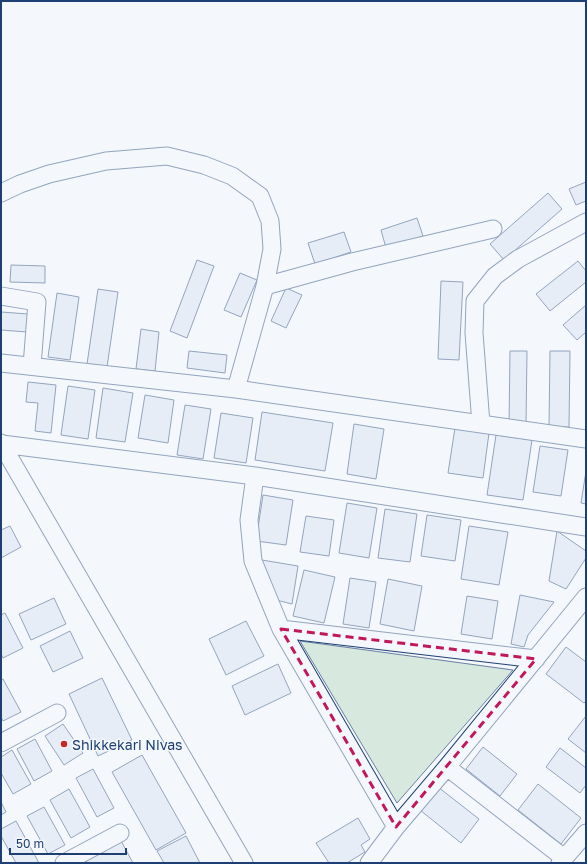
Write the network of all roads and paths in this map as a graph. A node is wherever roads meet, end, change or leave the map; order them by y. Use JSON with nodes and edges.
{"nodes":[{"id":1,"x":1,"y":193,"type":"edge"},
{"id":2,"x":586,"y":222,"type":"edge"},
{"id":3,"x":493,"y":229,"type":"dead end"},
{"id":4,"x":266,"y":286,"type":"junction"},
{"id":5,"x":1,"y":296,"type":"edge"},
{"id":6,"x":1,"y":363,"type":"edge"},
{"id":7,"x":32,"y":366,"type":"junction"},
{"id":8,"x":236,"y":389,"type":"junction"},
{"id":9,"x":481,"y":424,"type":"junction"},
{"id":10,"x":586,"y":439,"type":"edge"},
{"id":11,"x":1,"y":443,"type":"edge"},
{"id":12,"x":255,"y":476,"type":"junction"},
{"id":13,"x":586,"y":527,"type":"edge"},
{"id":14,"x":586,"y":597,"type":"edge"},
{"id":15,"x":281,"y":629,"type":"junction"},
{"id":16,"x":536,"y":659,"type":"junction"},
{"id":17,"x":57,"y":713,"type":"dead end"},
{"id":18,"x":1,"y":743,"type":"edge"},
{"id":19,"x":447,"y":767,"type":"junction"},
{"id":20,"x":396,"y":826,"type":"junction"},
{"id":21,"x":120,"y":833,"type":"dead end"},
{"id":22,"x":586,"y":833,"type":"edge"},
{"id":23,"x":562,"y":860,"type":"edge"},
{"id":24,"x":64,"y":863,"type":"edge"},
{"id":25,"x":244,"y":863,"type":"edge"},
{"id":26,"x":369,"y":863,"type":"edge"}],
"edges":[{"from":1,"to":4,"type":"street"},
{"from":2,"to":9,"type":"street"},
{"from":3,"to":4,"type":"street"},
{"from":4,"to":8,"type":"street"},
{"from":5,"to":7,"type":"street"},
{"from":6,"to":7,"type":"street"},
{"from":7,"to":8,"type":"street"},
{"from":8,"to":9,"type":"street"},
{"from":9,"to":10,"type":"street"},
{"from":11,"to":12,"type":"street"},
{"from":11,"to":25,"type":"street"},
{"from":12,"to":13,"type":"street"},
{"from":12,"to":15,"type":"street"},
{"from":14,"to":16,"type":"street"},
{"from":15,"to":16,"type":"street"},
{"from":15,"to":20,"type":"street"},
{"from":16,"to":19,"type":"street"},
{"from":17,"to":18,"type":"street"},
{"from":19,"to":20,"type":"street"},
{"from":19,"to":23,"type":"street"},
{"from":20,"to":26,"type":"street"},
{"from":21,"to":24,"type":"street"},
{"from":22,"to":23,"type":"street"}]}
